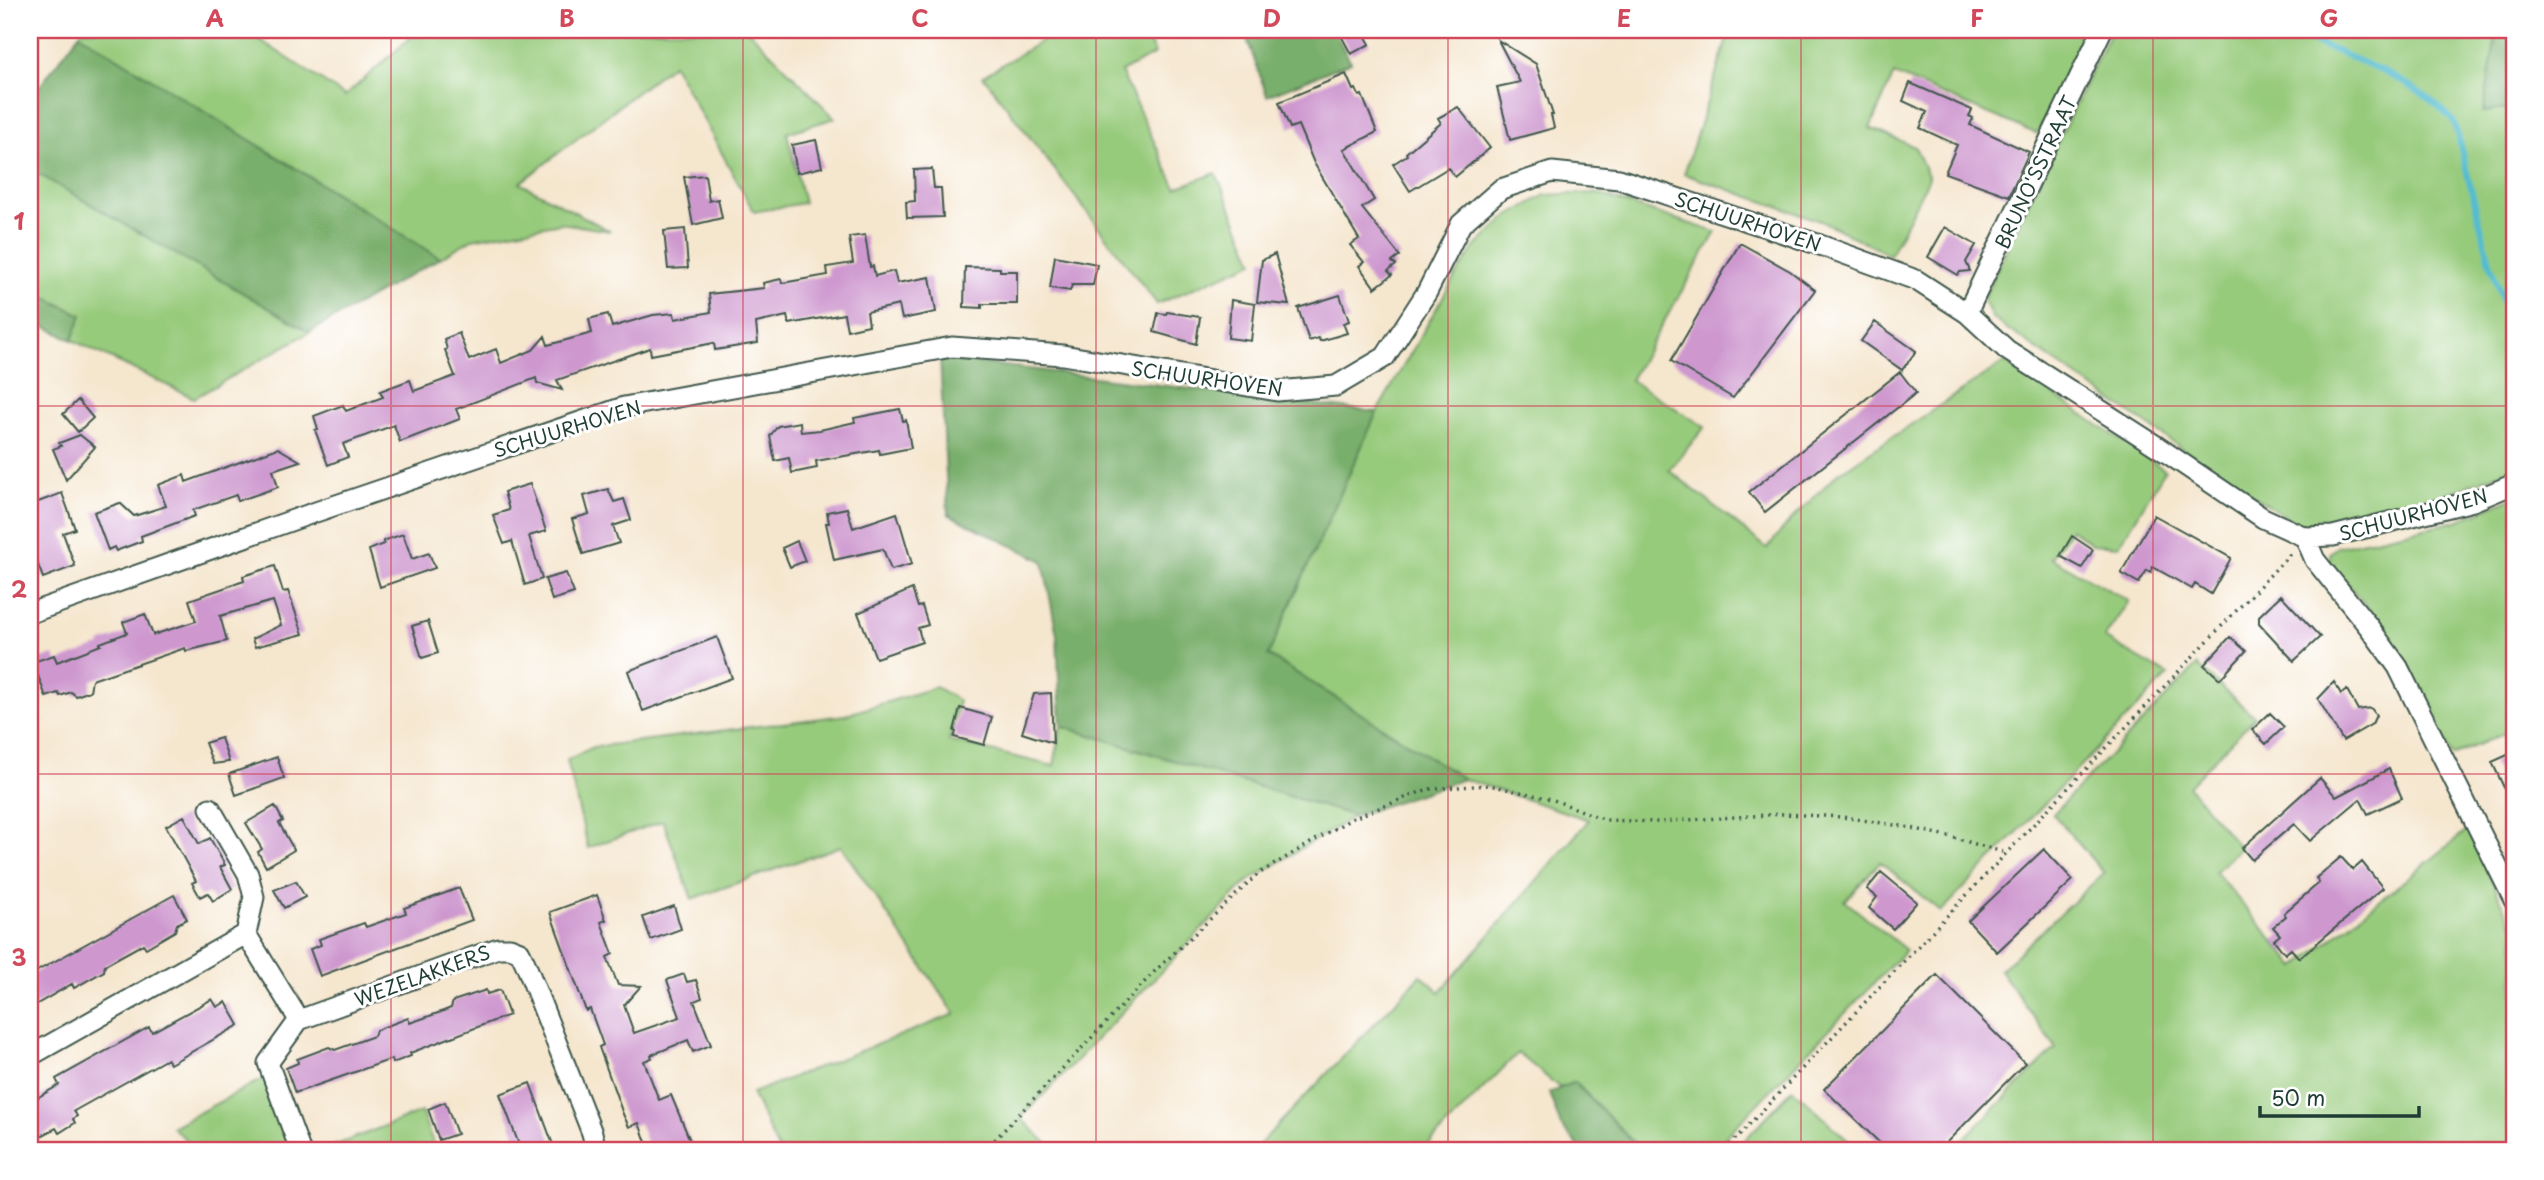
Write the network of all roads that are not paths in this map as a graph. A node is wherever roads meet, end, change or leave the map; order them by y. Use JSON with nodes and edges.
{"nodes":[{"id":1,"x":2102,"y":30,"type":"edge"},
{"id":2,"x":1967,"y":313,"type":"junction"},
{"id":3,"x":2514,"y":484,"type":"edge"},
{"id":4,"x":2305,"y":537,"type":"junction"},
{"id":5,"x":30,"y":613,"type":"edge"},
{"id":6,"x":210,"y":808,"type":"dead end"},
{"id":7,"x":2514,"y":900,"type":"edge"},
{"id":8,"x":246,"y":934,"type":"junction"},
{"id":9,"x":299,"y":1020,"type":"junction"},
{"id":10,"x":30,"y":1056,"type":"edge"},
{"id":11,"x":300,"y":1150,"type":"edge"},
{"id":12,"x":596,"y":1150,"type":"edge"}],
"edges":[{"from":1,"to":2,"type":"street","name":"BRUNO'SSTRAAT"},
{"from":2,"to":4,"type":"street","name":"SCHUURHOVEN"},
{"from":2,"to":5,"type":"street","name":"SCHUURHOVEN"},
{"from":3,"to":4,"type":"street","name":"SCHUURHOVEN"},
{"from":4,"to":7,"type":"street"},
{"from":6,"to":8,"type":"street"},
{"from":8,"to":9,"type":"street"},
{"from":8,"to":10,"type":"street"},
{"from":9,"to":11,"type":"street"},
{"from":9,"to":12,"type":"street","name":"WEZELAKKERS"}]}
